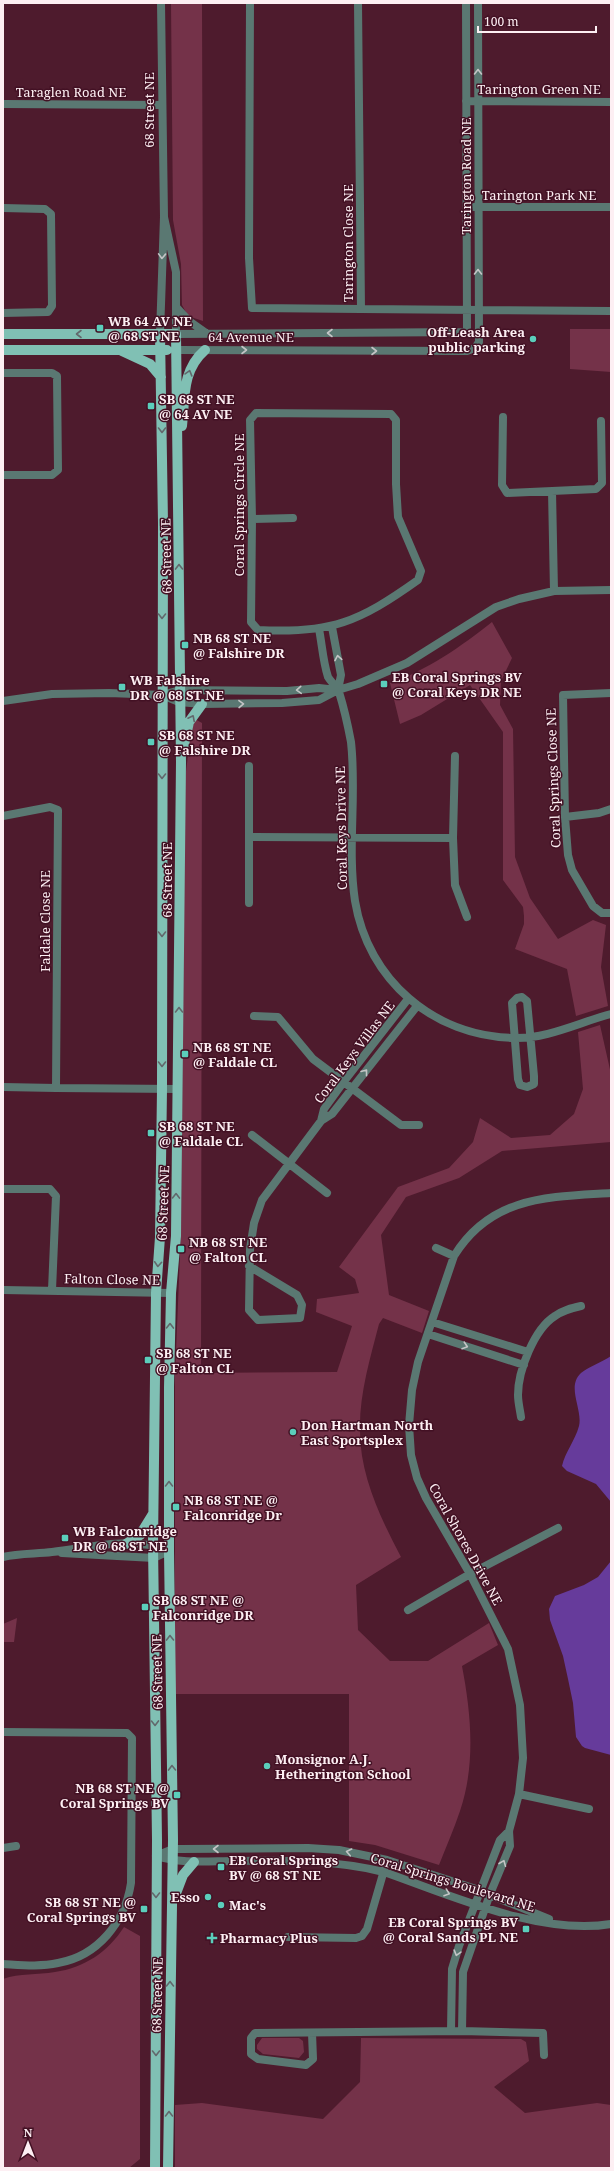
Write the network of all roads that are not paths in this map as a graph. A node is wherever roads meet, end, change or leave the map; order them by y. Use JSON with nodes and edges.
{"nodes":[{"id":1,"x":161,"y":3,"type":"edge"},
{"id":2,"x":250,"y":3,"type":"edge"},
{"id":3,"x":358,"y":3,"type":"edge"},
{"id":4,"x":466,"y":3,"type":"edge"},
{"id":5,"x":478,"y":3,"type":"edge"},
{"id":6,"x":466,"y":101,"type":"junction"},
{"id":7,"x":478,"y":101,"type":"junction"},
{"id":8,"x":611,"y":102,"type":"edge"},
{"id":9,"x":3,"y":104,"type":"edge"},
{"id":10,"x":162,"y":104,"type":"junction"},
{"id":11,"x":467,"y":207,"type":"junction"},
{"id":12,"x":478,"y":207,"type":"junction"},
{"id":13,"x":611,"y":207,"type":"edge"},
{"id":14,"x":3,"y":208,"type":"edge"},
{"id":15,"x":164,"y":217,"type":"junction"},
{"id":16,"x":177,"y":308,"type":"junction"},
{"id":17,"x":361,"y":309,"type":"junction"},
{"id":18,"x":467,"y":311,"type":"junction"},
{"id":19,"x":478,"y":311,"type":"junction"},
{"id":20,"x":611,"y":311,"type":"edge"},
{"id":21,"x":3,"y":312,"type":"edge"},
{"id":22,"x":467,"y":332,"type":"joint"},
{"id":23,"x":206,"y":333,"type":"junction"},
{"id":24,"x":3,"y":334,"type":"edge"},
{"id":25,"x":160,"y":334,"type":"junction"},
{"id":26,"x":176,"y":334,"type":"junction"},
{"id":27,"x":475,"y":348,"type":"joint"},
{"id":28,"x":3,"y":350,"type":"edge"},
{"id":29,"x":121,"y":350,"type":"junction"},
{"id":30,"x":160,"y":350,"type":"junction"},
{"id":31,"x":176,"y":350,"type":"junction"},
{"id":32,"x":205,"y":350,"type":"junction"},
{"id":33,"x":3,"y":373,"type":"edge"},
{"id":34,"x":161,"y":377,"type":"junction"},
{"id":35,"x":503,"y":417,"type":"dead end"},
{"id":36,"x":601,"y":420,"type":"dead end"},
{"id":37,"x":177,"y":453,"type":"junction"},
{"id":38,"x":3,"y":475,"type":"edge"},
{"id":39,"x":552,"y":491,"type":"junction"},
{"id":40,"x":293,"y":518,"type":"dead end"},
{"id":41,"x":252,"y":519,"type":"junction"},
{"id":42,"x":611,"y":590,"type":"edge"},
{"id":43,"x":554,"y":591,"type":"junction"},
{"id":44,"x":332,"y":627,"type":"junction"},
{"id":45,"x":318,"y":629,"type":"junction"},
{"id":46,"x":180,"y":690,"type":"junction"},
{"id":47,"x":338,"y":690,"type":"junction"},
{"id":48,"x":611,"y":693,"type":"edge"},
{"id":49,"x":162,"y":695,"type":"junction"},
{"id":50,"x":3,"y":701,"type":"edge"},
{"id":51,"x":179,"y":702,"type":"junction"},
{"id":52,"x":202,"y":704,"type":"junction"},
{"id":53,"x":455,"y":756,"type":"dead end"},
{"id":54,"x":181,"y":762,"type":"junction"},
{"id":55,"x":249,"y":766,"type":"dead end"},
{"id":56,"x":611,"y":809,"type":"edge"},
{"id":57,"x":3,"y":816,"type":"edge"},
{"id":58,"x":564,"y":817,"type":"junction"},
{"id":59,"x":250,"y":837,"type":"junction"},
{"id":60,"x":352,"y":838,"type":"junction"},
{"id":61,"x":453,"y":838,"type":"junction"},
{"id":62,"x":249,"y":903,"type":"dead end"},
{"id":63,"x":611,"y":913,"type":"edge"},
{"id":64,"x":467,"y":918,"type":"dead end"},
{"id":65,"x":408,"y":999,"type":"junction"},
{"id":66,"x":417,"y":1006,"type":"junction"},
{"id":67,"x":611,"y":1014,"type":"edge"},
{"id":68,"x":254,"y":1016,"type":"dead end"},
{"id":69,"x":531,"y":1036,"type":"junction"},
{"id":70,"x":514,"y":1038,"type":"junction"},
{"id":71,"x":349,"y":1084,"type":"junction"},
{"id":72,"x":3,"y":1087,"type":"edge"},
{"id":73,"x":56,"y":1088,"type":"junction"},
{"id":74,"x":162,"y":1089,"type":"junction"},
{"id":75,"x":178,"y":1089,"type":"junction"},
{"id":76,"x":419,"y":1125,"type":"dead end"},
{"id":77,"x":252,"y":1135,"type":"dead end"},
{"id":78,"x":289,"y":1162,"type":"junction"},
{"id":79,"x":3,"y":1189,"type":"edge"},
{"id":80,"x":327,"y":1192,"type":"dead end"},
{"id":81,"x":611,"y":1194,"type":"edge"},
{"id":82,"x":436,"y":1248,"type":"dead end"},
{"id":83,"x":454,"y":1256,"type":"junction"},
{"id":84,"x":249,"y":1266,"type":"junction"},
{"id":85,"x":3,"y":1290,"type":"edge"},
{"id":86,"x":52,"y":1290,"type":"junction"},
{"id":87,"x":156,"y":1293,"type":"junction"},
{"id":88,"x":171,"y":1293,"type":"junction"},
{"id":89,"x":581,"y":1306,"type":"dead end"},
{"id":90,"x":432,"y":1322,"type":"junction"},
{"id":91,"x":428,"y":1334,"type":"junction"},
{"id":92,"x":528,"y":1352,"type":"junction"},
{"id":93,"x":524,"y":1365,"type":"junction"},
{"id":94,"x":521,"y":1417,"type":"dead end"},
{"id":95,"x":154,"y":1512,"type":"junction"},
{"id":96,"x":558,"y":1528,"type":"dead end"},
{"id":97,"x":126,"y":1544,"type":"junction"},
{"id":98,"x":153,"y":1544,"type":"junction"},
{"id":99,"x":169,"y":1551,"type":"junction"},
{"id":100,"x":52,"y":1552,"type":"junction"},
{"id":101,"x":3,"y":1557,"type":"edge"},
{"id":102,"x":154,"y":1558,"type":"junction"},
{"id":103,"x":470,"y":1574,"type":"junction"},
{"id":104,"x":408,"y":1610,"type":"dead end"},
{"id":105,"x":3,"y":1732,"type":"edge"},
{"id":106,"x":519,"y":1794,"type":"junction"},
{"id":107,"x":589,"y":1809,"type":"dead end"},
{"id":108,"x":509,"y":1831,"type":"junction"},
{"id":109,"x":16,"y":1846,"type":"dead end"},
{"id":110,"x":3,"y":1848,"type":"edge"},
{"id":111,"x":297,"y":1848,"type":"junction"},
{"id":112,"x":172,"y":1849,"type":"junction"},
{"id":113,"x":156,"y":1856,"type":"junction"},
{"id":114,"x":387,"y":1860,"type":"junction"},
{"id":115,"x":172,"y":1861,"type":"junction"},
{"id":116,"x":297,"y":1861,"type":"junction"},
{"id":117,"x":194,"y":1862,"type":"junction"},
{"id":118,"x":384,"y":1872,"type":"junction"},
{"id":119,"x":480,"y":1891,"type":"junction"},
{"id":120,"x":490,"y":1894,"type":"junction"},
{"id":121,"x":172,"y":1901,"type":"junction"},
{"id":122,"x":476,"y":1904,"type":"junction"},
{"id":123,"x":486,"y":1908,"type":"junction"},
{"id":124,"x":559,"y":1924,"type":"junction"},
{"id":125,"x":611,"y":1924,"type":"edge"},
{"id":126,"x":288,"y":1937,"type":"dead end"},
{"id":127,"x":3,"y":1964,"type":"edge"},
{"id":128,"x":450,"y":2031,"type":"junction"},
{"id":129,"x":462,"y":2031,"type":"junction"},
{"id":130,"x":312,"y":2033,"type":"junction"},
{"id":131,"x":544,"y":2055,"type":"dead end"},
{"id":132,"x":169,"y":2153,"type":"junction"},
{"id":133,"x":155,"y":2168,"type":"edge"},
{"id":134,"x":168,"y":2168,"type":"edge"},
{"id":135,"x":172,"y":2168,"type":"edge"}],
"edges":[{"from":1,"to":10,"type":"street","name":"68 Street NE"},
{"from":2,"to":17,"type":"street","name":"Tarington Close NE"},
{"from":3,"to":17,"type":"street","name":"Tarington Close NE"},
{"from":4,"to":6,"type":"street","name":"Tarington Road NE"},
{"from":7,"to":5,"type":"street","name":"Tarington Road NE","one_way":true},
{"from":6,"to":7,"type":"street","name":"Tarington Green NE"},
{"from":6,"to":11,"type":"street","name":"Tarington Road NE"},
{"from":7,"to":8,"type":"street","name":"Tarington Green NE"},
{"from":7,"to":12,"type":"street","name":"Tarington Road NE"},
{"from":9,"to":10,"type":"street","name":"Taraglen Road NE"},
{"from":10,"to":15,"type":"street","name":"68 Street NE"},
{"from":11,"to":12,"type":"street","name":"Tarington Park NE"},
{"from":11,"to":18,"type":"street","name":"Tarington Road NE"},
{"from":12,"to":13,"type":"street","name":"Tarington Park NE"},
{"from":19,"to":12,"type":"street","name":"Tarington Road NE","one_way":true},
{"from":14,"to":21,"type":"street"},
{"from":15,"to":16,"type":"street","name":"68 Street NE"},
{"from":15,"to":25,"type":"street","name":"68 Street NE","one_way":true},
{"from":16,"to":23,"type":"street"},
{"from":16,"to":26,"type":"street","name":"68 Street NE"},
{"from":17,"to":18,"type":"street"},
{"from":18,"to":19,"type":"street"},
{"from":18,"to":22,"type":"street","name":"Tarington Road NE"},
{"from":19,"to":20,"type":"street"},
{"from":19,"to":27,"type":"street","name":"Tarington Road NE"},
{"from":22,"to":23,"type":"street","name":"64 Avenue NE","one_way":true},
{"from":23,"to":26,"type":"street","name":"64 Avenue NE"},
{"from":25,"to":24,"type":"main road","name":"64 Avenue NE","one_way":true},
{"from":25,"to":26,"type":"main road","name":"64 Avenue NE"},
{"from":25,"to":30,"type":"main road","name":"68 Street NE"},
{"from":26,"to":31,"type":"main road","name":"68 Street NE"},
{"from":32,"to":27,"type":"street","name":"64 Avenue NE","one_way":true},
{"from":28,"to":29,"type":"main road","name":"64 Avenue NE"},
{"from":29,"to":30,"type":"main road","name":"64 Avenue NE"},
{"from":29,"to":34,"type":"main road"},
{"from":30,"to":31,"type":"main road","name":"64 Avenue NE"},
{"from":30,"to":34,"type":"main road","name":"68 Street NE"},
{"from":31,"to":32,"type":"street","name":"64 Avenue NE"},
{"from":31,"to":37,"type":"main road","name":"68 Street NE"},
{"from":37,"to":32,"type":"main road","one_way":true},
{"from":33,"to":38,"type":"street"},
{"from":34,"to":49,"type":"main road","name":"68 Street NE","one_way":true},
{"from":35,"to":39,"type":"street"},
{"from":36,"to":39,"type":"street"},
{"from":46,"to":37,"type":"main road","name":"68 Street NE","one_way":true},
{"from":39,"to":43,"type":"street"},
{"from":40,"to":41,"type":"street"},
{"from":41,"to":44,"type":"street","name":"Coral Springs Circle NE"},
{"from":41,"to":45,"type":"street","name":"Coral Springs Circle NE"},
{"from":42,"to":43,"type":"street"},
{"from":43,"to":47,"type":"street"},
{"from":44,"to":45,"type":"street","name":"Coral Springs Circle NE"},
{"from":47,"to":44,"type":"street","one_way":true},
{"from":45,"to":47,"type":"street"},
{"from":47,"to":46,"type":"street","one_way":true},
{"from":46,"to":49,"type":"street"},
{"from":46,"to":51,"type":"main road","name":"68 Street NE"},
{"from":52,"to":47,"type":"street","one_way":true},
{"from":47,"to":60,"type":"street","name":"Coral Keys Drive NE"},
{"from":48,"to":58,"type":"street","name":"Coral Springs Close NE"},
{"from":49,"to":50,"type":"street"},
{"from":49,"to":51,"type":"street"},
{"from":49,"to":74,"type":"main road","name":"68 Street NE","one_way":true},
{"from":51,"to":52,"type":"street"},
{"from":51,"to":54,"type":"main road","name":"68 Street NE"},
{"from":54,"to":52,"type":"main road","one_way":true},
{"from":53,"to":61,"type":"street"},
{"from":75,"to":54,"type":"main road","name":"68 Street NE","one_way":true},
{"from":55,"to":59,"type":"street"},
{"from":56,"to":58,"type":"street"},
{"from":57,"to":73,"type":"street","name":"Faldale Close NE"},
{"from":58,"to":63,"type":"street","name":"Coral Springs Close NE"},
{"from":59,"to":60,"type":"street"},
{"from":59,"to":62,"type":"street"},
{"from":60,"to":61,"type":"street"},
{"from":60,"to":65,"type":"street","name":"Coral Keys Drive NE"},
{"from":61,"to":64,"type":"street"},
{"from":65,"to":66,"type":"street","name":"Coral Keys Drive NE"},
{"from":65,"to":71,"type":"street","name":"Coral Keys Villas NE"},
{"from":66,"to":70,"type":"street","name":"Coral Keys Drive NE"},
{"from":71,"to":66,"type":"street","name":"Coral Keys Villas NE","one_way":true},
{"from":67,"to":69,"type":"street","name":"Coral Keys Drive NE"},
{"from":68,"to":71,"type":"street"},
{"from":69,"to":70,"type":"street","name":"Coral Keys Drive NE"},
{"from":69,"to":70,"type":"street"},
{"from":69,"to":70,"type":"street"},
{"from":71,"to":76,"type":"street"},
{"from":71,"to":78,"type":"street","name":"Coral Keys Villas NE"},
{"from":72,"to":73,"type":"street"},
{"from":73,"to":74,"type":"street"},
{"from":74,"to":75,"type":"street"},
{"from":74,"to":87,"type":"main road","name":"68 Street NE","one_way":true},
{"from":88,"to":75,"type":"main road","name":"68 Street NE","one_way":true},
{"from":77,"to":78,"type":"street"},
{"from":78,"to":80,"type":"street"},
{"from":78,"to":84,"type":"street","name":"Coral Keys Villas NE"},
{"from":79,"to":86,"type":"street","name":"Falton Close NE"},
{"from":81,"to":83,"type":"street","name":"Coral Shores Drive NE"},
{"from":82,"to":83,"type":"street"},
{"from":83,"to":90,"type":"street","name":"Coral Shores Drive NE"},
{"from":84,"to":84,"type":"street","name":"Coral Keys Villas NE"},
{"from":85,"to":86,"type":"street","name":"Falton Close NE"},
{"from":86,"to":87,"type":"street","name":"Falton Close NE"},
{"from":87,"to":88,"type":"street","name":"Falton Close NE"},
{"from":87,"to":95,"type":"main road","name":"68 Street NE"},
{"from":99,"to":88,"type":"main road","name":"68 Street NE","one_way":true},
{"from":89,"to":92,"type":"street"},
{"from":90,"to":91,"type":"street","name":"Coral Shores Drive NE"},
{"from":90,"to":92,"type":"street"},
{"from":91,"to":93,"type":"street","one_way":true},
{"from":91,"to":103,"type":"street","name":"Coral Shores Drive NE"},
{"from":92,"to":93,"type":"street"},
{"from":93,"to":94,"type":"street"},
{"from":95,"to":97,"type":"main road"},
{"from":95,"to":98,"type":"main road","name":"68 Street NE"},
{"from":96,"to":103,"type":"street"},
{"from":97,"to":98,"type":"street"},
{"from":97,"to":100,"type":"street"},
{"from":98,"to":99,"type":"street"},
{"from":98,"to":102,"type":"main road","name":"68 Street NE"},
{"from":99,"to":102,"type":"street"},
{"from":112,"to":99,"type":"main road","name":"68 Street NE","one_way":true},
{"from":100,"to":101,"type":"street"},
{"from":100,"to":102,"type":"street"},
{"from":102,"to":113,"type":"main road","name":"68 Street NE","one_way":true},
{"from":103,"to":104,"type":"street"},
{"from":103,"to":106,"type":"street","name":"Coral Shores Drive NE"},
{"from":105,"to":127,"type":"street"},
{"from":106,"to":107,"type":"street"},
{"from":106,"to":108,"type":"street","name":"Coral Shores Drive NE"},
{"from":108,"to":119,"type":"street","name":"Coral Shores Drive NE"},
{"from":120,"to":108,"type":"street","name":"Coral Shores Drive NE","one_way":true},
{"from":109,"to":110,"type":"street"},
{"from":111,"to":112,"type":"street","name":"Coral Springs Boulevard NE","one_way":true},
{"from":114,"to":111,"type":"street","name":"Coral Springs Boulevard NE","one_way":true},
{"from":111,"to":116,"type":"street"},
{"from":112,"to":113,"type":"street","name":"Coral Springs Boulevard NE"},
{"from":112,"to":115,"type":"main road","name":"68 Street NE"},
{"from":113,"to":115,"type":"street","name":"Coral Springs Boulevard NE"},
{"from":113,"to":133,"type":"main road","name":"68 Street NE","one_way":true},
{"from":114,"to":118,"type":"street"},
{"from":114,"to":119,"type":"street","name":"Coral Springs Boulevard NE"},
{"from":115,"to":117,"type":"street","name":"Coral Springs Boulevard NE"},
{"from":115,"to":121,"type":"main road","name":"68 Street NE"},
{"from":116,"to":117,"type":"street","name":"Coral Springs Boulevard NE"},
{"from":116,"to":118,"type":"street","name":"Coral Springs Boulevard NE"},
{"from":117,"to":121,"type":"main road"},
{"from":118,"to":122,"type":"street","name":"Coral Springs Boulevard NE","one_way":true},
{"from":118,"to":126,"type":"street"},
{"from":119,"to":120,"type":"street","name":"Coral Springs Boulevard NE"},
{"from":119,"to":122,"type":"street","name":"Coral Shores Drive NE"},
{"from":120,"to":123,"type":"street","name":"Coral Shores Drive NE"},
{"from":120,"to":124,"type":"street","name":"Coral Springs Boulevard NE"},
{"from":132,"to":121,"type":"main road","name":"68 Street NE","one_way":true},
{"from":122,"to":123,"type":"street","name":"Coral Springs Boulevard NE"},
{"from":122,"to":128,"type":"street","name":"Coral Shores Drive NE","one_way":true},
{"from":123,"to":124,"type":"street","name":"Coral Springs Boulevard NE"},
{"from":123,"to":129,"type":"street","name":"Coral Shores Drive NE"},
{"from":124,"to":125,"type":"street","name":"Coral Springs Boulevard NE"},
{"from":128,"to":129,"type":"street"},
{"from":128,"to":130,"type":"street"},
{"from":129,"to":131,"type":"street"},
{"from":130,"to":130,"type":"street"},
{"from":132,"to":134,"type":"main road","name":"68 Street NE"},
{"from":132,"to":135,"type":"main road"}]}
